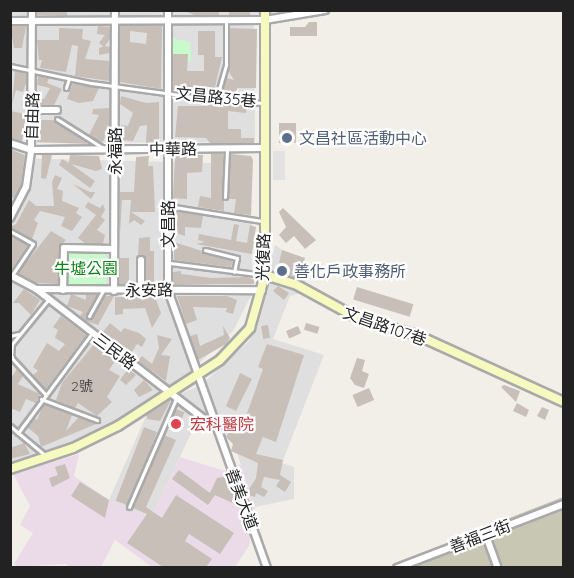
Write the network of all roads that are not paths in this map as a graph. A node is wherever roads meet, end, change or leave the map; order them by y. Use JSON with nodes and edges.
{"nodes":[{"id":1,"x":32,"y":10,"type":"edge"},
{"id":2,"x":116,"y":10,"type":"edge"},
{"id":3,"x":168,"y":10,"type":"edge"},
{"id":4,"x":325,"y":10,"type":"edge"},
{"id":5,"x":265,"y":15,"type":"edge"},
{"id":6,"x":33,"y":20,"type":"junction"},
{"id":7,"x":168,"y":20,"type":"junction"},
{"id":8,"x":226,"y":20,"type":"junction"},
{"id":9,"x":10,"y":21,"type":"edge"},
{"id":10,"x":115,"y":21,"type":"junction"},
{"id":11,"x":10,"y":66,"type":"edge"},
{"id":12,"x":34,"y":69,"type":"junction"},
{"id":13,"x":69,"y":78,"type":"junction"},
{"id":14,"x":115,"y":84,"type":"junction"},
{"id":15,"x":66,"y":88,"type":"dead end"},
{"id":16,"x":168,"y":92,"type":"junction"},
{"id":17,"x":216,"y":100,"type":"junction"},
{"id":18,"x":264,"y":103,"type":"junction"},
{"id":19,"x":33,"y":110,"type":"junction"},
{"id":20,"x":57,"y":110,"type":"dead end"},
{"id":21,"x":57,"y":119,"type":"dead end"},
{"id":22,"x":10,"y":143,"type":"edge"},
{"id":23,"x":264,"y":148,"type":"junction"},
{"id":24,"x":168,"y":149,"type":"junction"},
{"id":25,"x":227,"y":149,"type":"junction"},
{"id":26,"x":31,"y":150,"type":"junction"},
{"id":27,"x":105,"y":150,"type":"junction"},
{"id":28,"x":115,"y":150,"type":"junction"},
{"id":29,"x":225,"y":197,"type":"dead end"},
{"id":30,"x":168,"y":206,"type":"junction"},
{"id":31,"x":10,"y":218,"type":"edge"},
{"id":32,"x":264,"y":221,"type":"junction"},
{"id":33,"x":10,"y":231,"type":"edge"},
{"id":34,"x":114,"y":249,"type":"junction"},
{"id":35,"x":205,"y":250,"type":"dead end"},
{"id":36,"x":141,"y":260,"type":"dead end"},
{"id":37,"x":168,"y":263,"type":"junction"},
{"id":38,"x":234,"y":272,"type":"junction"},
{"id":39,"x":11,"y":275,"type":"edge"},
{"id":40,"x":265,"y":275,"type":"junction"},
{"id":41,"x":36,"y":289,"type":"junction"},
{"id":42,"x":63,"y":290,"type":"junction"},
{"id":43,"x":141,"y":290,"type":"junction"},
{"id":44,"x":168,"y":290,"type":"junction"},
{"id":45,"x":262,"y":290,"type":"junction"},
{"id":46,"x":102,"y":291,"type":"junction"},
{"id":47,"x":114,"y":291,"type":"junction"},
{"id":48,"x":48,"y":300,"type":"junction"},
{"id":49,"x":88,"y":316,"type":"dead end"},
{"id":50,"x":21,"y":333,"type":"junction"},
{"id":51,"x":92,"y":333,"type":"junction"},
{"id":52,"x":10,"y":336,"type":"edge"},
{"id":53,"x":11,"y":358,"type":"edge"},
{"id":54,"x":197,"y":373,"type":"junction"},
{"id":55,"x":169,"y":391,"type":"junction"},
{"id":56,"x":45,"y":394,"type":"junction"},
{"id":57,"x":176,"y":398,"type":"junction"},
{"id":58,"x":41,"y":399,"type":"junction"},
{"id":59,"x":564,"y":402,"type":"edge"},
{"id":60,"x":97,"y":420,"type":"dead end"},
{"id":61,"x":11,"y":427,"type":"edge"},
{"id":62,"x":217,"y":430,"type":"junction"},
{"id":63,"x":18,"y":433,"type":"junction"},
{"id":64,"x":48,"y":458,"type":"junction"},
{"id":65,"x":10,"y":469,"type":"edge"},
{"id":66,"x":564,"y":504,"type":"edge"},
{"id":67,"x":129,"y":507,"type":"dead end"},
{"id":68,"x":485,"y":533,"type":"junction"},
{"id":69,"x":411,"y":565,"type":"edge"},
{"id":70,"x":267,"y":567,"type":"edge"},
{"id":71,"x":397,"y":567,"type":"edge"},
{"id":72,"x":498,"y":567,"type":"edge"}],
"edges":[{"from":1,"to":6,"type":"street","name":"自由路"},
{"from":2,"to":10,"type":"street","name":"永福路"},
{"from":3,"to":7,"type":"street","name":"文昌路"},
{"from":4,"to":5,"type":"street"},
{"from":5,"to":8,"type":"street"},
{"from":5,"to":18,"type":"main road","name":"光復路"},
{"from":6,"to":9,"type":"street"},
{"from":6,"to":10,"type":"street"},
{"from":6,"to":12,"type":"street","name":"自由路"},
{"from":7,"to":8,"type":"street"},
{"from":7,"to":10,"type":"street"},
{"from":7,"to":16,"type":"street","name":"文昌路"},
{"from":8,"to":17,"type":"lane"},
{"from":10,"to":14,"type":"street","name":"永福路"},
{"from":11,"to":12,"type":"lane","name":"文昌路35巷"},
{"from":12,"to":13,"type":"lane","name":"文昌路35巷"},
{"from":12,"to":19,"type":"street","name":"自由路"},
{"from":13,"to":14,"type":"lane","name":"文昌路35巷"},
{"from":13,"to":15,"type":"lane"},
{"from":14,"to":16,"type":"lane","name":"文昌路35巷"},
{"from":14,"to":28,"type":"street","name":"永福路"},
{"from":16,"to":17,"type":"lane","name":"文昌路35巷"},
{"from":16,"to":24,"type":"street","name":"文昌路"},
{"from":17,"to":18,"type":"lane","name":"文昌路35巷"},
{"from":18,"to":23,"type":"main road","name":"光復路"},
{"from":19,"to":20,"type":"street"},
{"from":19,"to":26,"type":"street","name":"自由路"},
{"from":21,"to":27,"type":"lane"},
{"from":22,"to":26,"type":"street","name":"中華路"},
{"from":23,"to":25,"type":"street","name":"中華路"},
{"from":23,"to":32,"type":"main road","name":"光復路"},
{"from":24,"to":25,"type":"street","name":"中華路"},
{"from":24,"to":28,"type":"street","name":"中華路"},
{"from":24,"to":30,"type":"street","name":"文昌路"},
{"from":25,"to":29,"type":"lane"},
{"from":26,"to":27,"type":"street","name":"中華路"},
{"from":26,"to":31,"type":"street","name":"自由路"},
{"from":27,"to":28,"type":"street","name":"中華路"},
{"from":28,"to":34,"type":"street","name":"永福路"},
{"from":30,"to":32,"type":"lane"},
{"from":30,"to":37,"type":"street","name":"文昌路"},
{"from":32,"to":40,"type":"main road","name":"光復路"},
{"from":33,"to":39,"type":"lane"},
{"from":34,"to":42,"type":"street"},
{"from":34,"to":47,"type":"street","name":"永福路"},
{"from":35,"to":38,"type":"lane"},
{"from":36,"to":43,"type":"street"},
{"from":37,"to":38,"type":"lane","name":"文昌路107巷"},
{"from":37,"to":44,"type":"street","name":"文昌路"},
{"from":38,"to":40,"type":"lane","name":"文昌路107巷"},
{"from":39,"to":41,"type":"street","name":"三民路"},
{"from":40,"to":45,"type":"main road","name":"光復路"},
{"from":40,"to":59,"type":"main road","name":"文昌路107巷"},
{"from":41,"to":42,"type":"street","name":"永安路"},
{"from":41,"to":48,"type":"street","name":"三民路"},
{"from":42,"to":46,"type":"street","name":"永安路"},
{"from":43,"to":44,"type":"street","name":"永安路"},
{"from":43,"to":47,"type":"street","name":"永安路"},
{"from":44,"to":45,"type":"street","name":"永安路"},
{"from":44,"to":54,"type":"street","name":"文昌路"},
{"from":45,"to":54,"type":"main road","name":"光復路"},
{"from":46,"to":47,"type":"street","name":"永安路"},
{"from":46,"to":49,"type":"lane"},
{"from":48,"to":50,"type":"lane"},
{"from":48,"to":51,"type":"street","name":"三民路"},
{"from":50,"to":52,"type":"lane"},
{"from":50,"to":53,"type":"lane"},
{"from":51,"to":55,"type":"street","name":"三民路"},
{"from":51,"to":56,"type":"lane"},
{"from":53,"to":56,"type":"lane"},
{"from":54,"to":55,"type":"main road","name":"光復路"},
{"from":54,"to":62,"type":"street","name":"文昌路"},
{"from":55,"to":57,"type":"street","name":"三民路"},
{"from":55,"to":64,"type":"main road","name":"光復路"},
{"from":56,"to":58,"type":"lane"},
{"from":57,"to":62,"type":"street","name":"三民路"},
{"from":57,"to":67,"type":"lane"},
{"from":58,"to":60,"type":"lane"},
{"from":58,"to":63,"type":"lane"},
{"from":61,"to":63,"type":"lane"},
{"from":62,"to":70,"type":"street","name":"善美大道"},
{"from":63,"to":64,"type":"lane"},
{"from":64,"to":65,"type":"main road","name":"光復路"},
{"from":66,"to":68,"type":"street","name":"善福三街"},
{"from":68,"to":69,"type":"street","name":"善福三街"},
{"from":68,"to":72,"type":"street"},
{"from":69,"to":71,"type":"street","name":"善福三街"}]}
